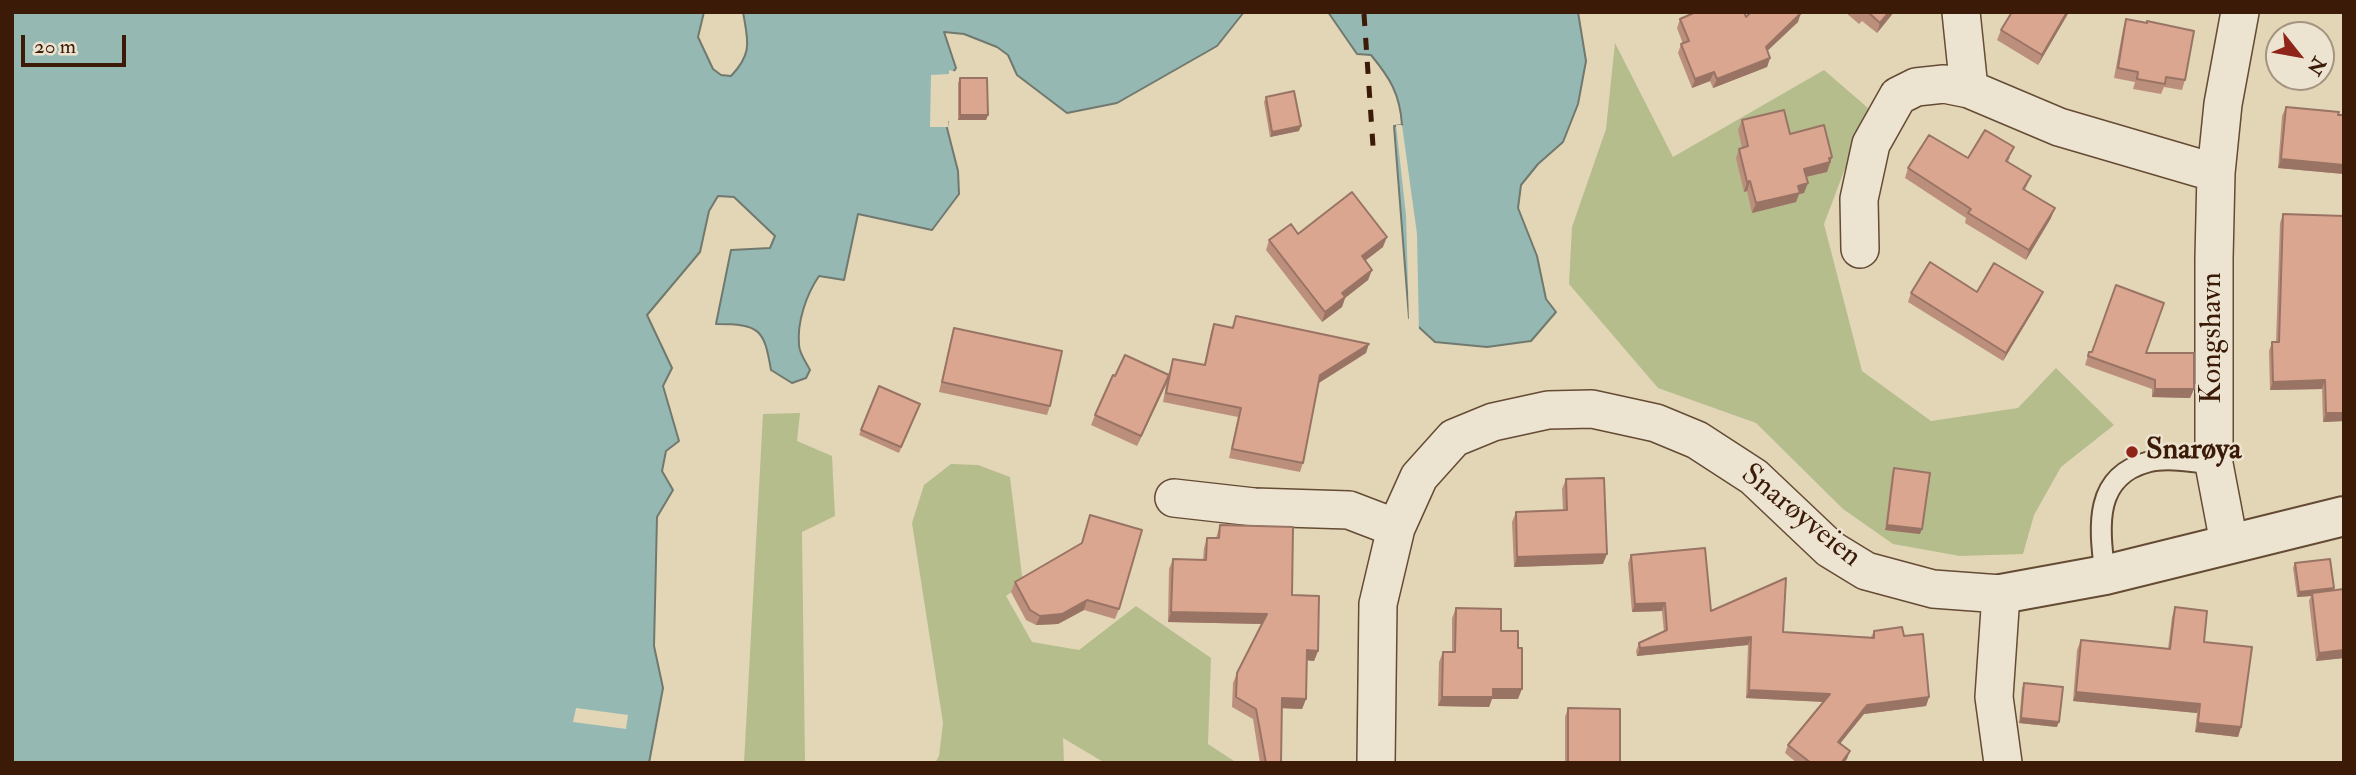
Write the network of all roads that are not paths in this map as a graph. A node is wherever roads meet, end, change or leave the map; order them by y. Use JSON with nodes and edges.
{"nodes":[{"id":1,"x":1961,"y":12,"type":"edge"},
{"id":2,"x":2240,"y":12,"type":"edge"},
{"id":3,"x":1969,"y":89,"type":"junction"},
{"id":4,"x":2216,"y":173,"type":"junction"},
{"id":5,"x":1860,"y":249,"type":"dead end"},
{"id":6,"x":2214,"y":464,"type":"junction"},
{"id":7,"x":1174,"y":498,"type":"dead end"},
{"id":8,"x":2344,"y":516,"type":"edge"},
{"id":9,"x":1396,"y":528,"type":"junction"},
{"id":10,"x":2230,"y":543,"type":"junction"},
{"id":11,"x":2105,"y":575,"type":"junction"},
{"id":12,"x":2001,"y":594,"type":"junction"},
{"id":13,"x":1376,"y":763,"type":"edge"},
{"id":14,"x":2003,"y":763,"type":"edge"}],
"edges":[{"from":1,"to":3,"type":"street"},
{"from":2,"to":4,"type":"street","name":"Kongshavn"},
{"from":3,"to":4,"type":"street"},
{"from":3,"to":5,"type":"street"},
{"from":4,"to":6,"type":"street","name":"Kongshavn"},
{"from":6,"to":10,"type":"street","name":"Kongshavn"},
{"from":6,"to":11,"type":"lane"},
{"from":7,"to":9,"type":"street"},
{"from":8,"to":10,"type":"street","name":"Snarøyveien"},
{"from":9,"to":12,"type":"street","name":"Snarøyveien"},
{"from":9,"to":13,"type":"street","name":"Snarøyveien"},
{"from":10,"to":11,"type":"street","name":"Snarøyveien"},
{"from":11,"to":12,"type":"street","name":"Snarøyveien"},
{"from":12,"to":14,"type":"street"}]}
